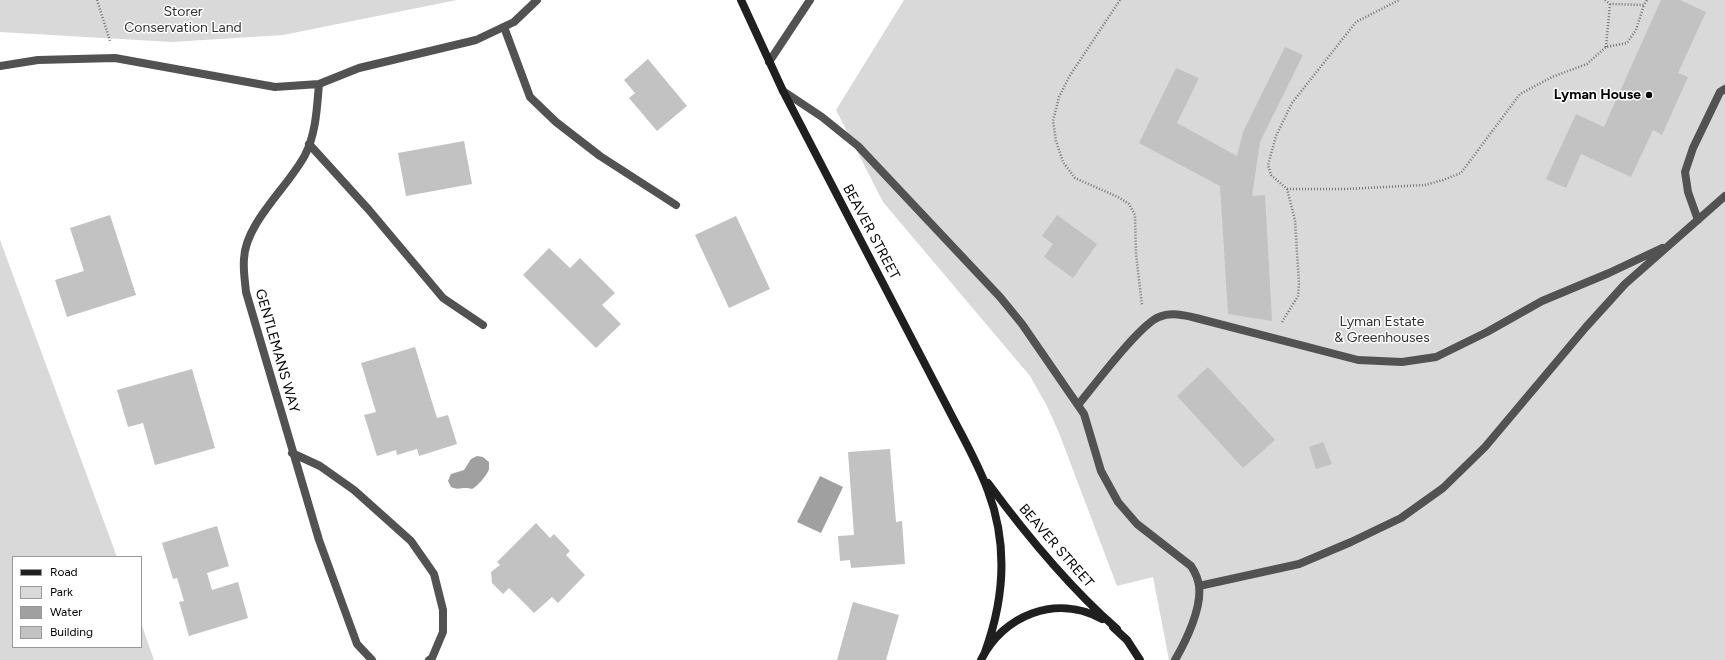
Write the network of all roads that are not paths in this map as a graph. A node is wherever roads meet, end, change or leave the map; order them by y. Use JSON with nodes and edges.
{"nodes":[{"id":1,"x":537,"y":0,"type":"edge"},
{"id":2,"x":741,"y":0,"type":"edge"},
{"id":3,"x":810,"y":0,"type":"edge"},
{"id":4,"x":504,"y":27,"type":"junction"},
{"id":5,"x":769,"y":62,"type":"junction"},
{"id":6,"x":0,"y":66,"type":"edge"},
{"id":7,"x":319,"y":84,"type":"junction"},
{"id":8,"x":1725,"y":89,"type":"edge"},
{"id":9,"x":783,"y":91,"type":"junction"},
{"id":10,"x":309,"y":144,"type":"junction"},
{"id":11,"x":1725,"y":196,"type":"edge"},
{"id":12,"x":676,"y":205,"type":"dead end"},
{"id":13,"x":1698,"y":220,"type":"junction"},
{"id":14,"x":1670,"y":244,"type":"junction"},
{"id":15,"x":483,"y":325,"type":"dead end"},
{"id":16,"x":1078,"y":405,"type":"junction"},
{"id":17,"x":292,"y":453,"type":"junction"},
{"id":18,"x":982,"y":474,"type":"junction"},
{"id":19,"x":1199,"y":586,"type":"junction"},
{"id":20,"x":1117,"y":629,"type":"junction"},
{"id":21,"x":985,"y":652,"type":"junction"},
{"id":22,"x":372,"y":660,"type":"edge"},
{"id":23,"x":429,"y":660,"type":"edge"},
{"id":24,"x":981,"y":660,"type":"edge"},
{"id":25,"x":1140,"y":660,"type":"edge"},
{"id":26,"x":1175,"y":660,"type":"edge"}],
"edges":[{"from":1,"to":4,"type":"street"},
{"from":2,"to":5,"type":"main road","name":"BEAVER STREET"},
{"from":3,"to":5,"type":"street"},
{"from":4,"to":7,"type":"street"},
{"from":4,"to":12,"type":"street"},
{"from":5,"to":9,"type":"main road","name":"BEAVER STREET"},
{"from":6,"to":7,"type":"street"},
{"from":7,"to":10,"type":"street","name":"GENTLEMANS WAY"},
{"from":8,"to":13,"type":"street"},
{"from":9,"to":16,"type":"street"},
{"from":9,"to":18,"type":"main road","name":"BEAVER STREET"},
{"from":10,"to":15,"type":"street"},
{"from":10,"to":17,"type":"street","name":"GENTLEMANS WAY"},
{"from":11,"to":13,"type":"street"},
{"from":13,"to":14,"type":"street"},
{"from":14,"to":16,"type":"street"},
{"from":14,"to":19,"type":"street"},
{"from":16,"to":19,"type":"street"},
{"from":17,"to":22,"type":"street","name":"GENTLEMANS WAY"},
{"from":17,"to":23,"type":"street"},
{"from":18,"to":20,"type":"main road","name":"BEAVER STREET"},
{"from":18,"to":21,"type":"main road","name":"BEAVER STREET"},
{"from":19,"to":26,"type":"street"},
{"from":20,"to":21,"type":"main road"},
{"from":20,"to":25,"type":"main road"},
{"from":21,"to":24,"type":"main road"}]}
